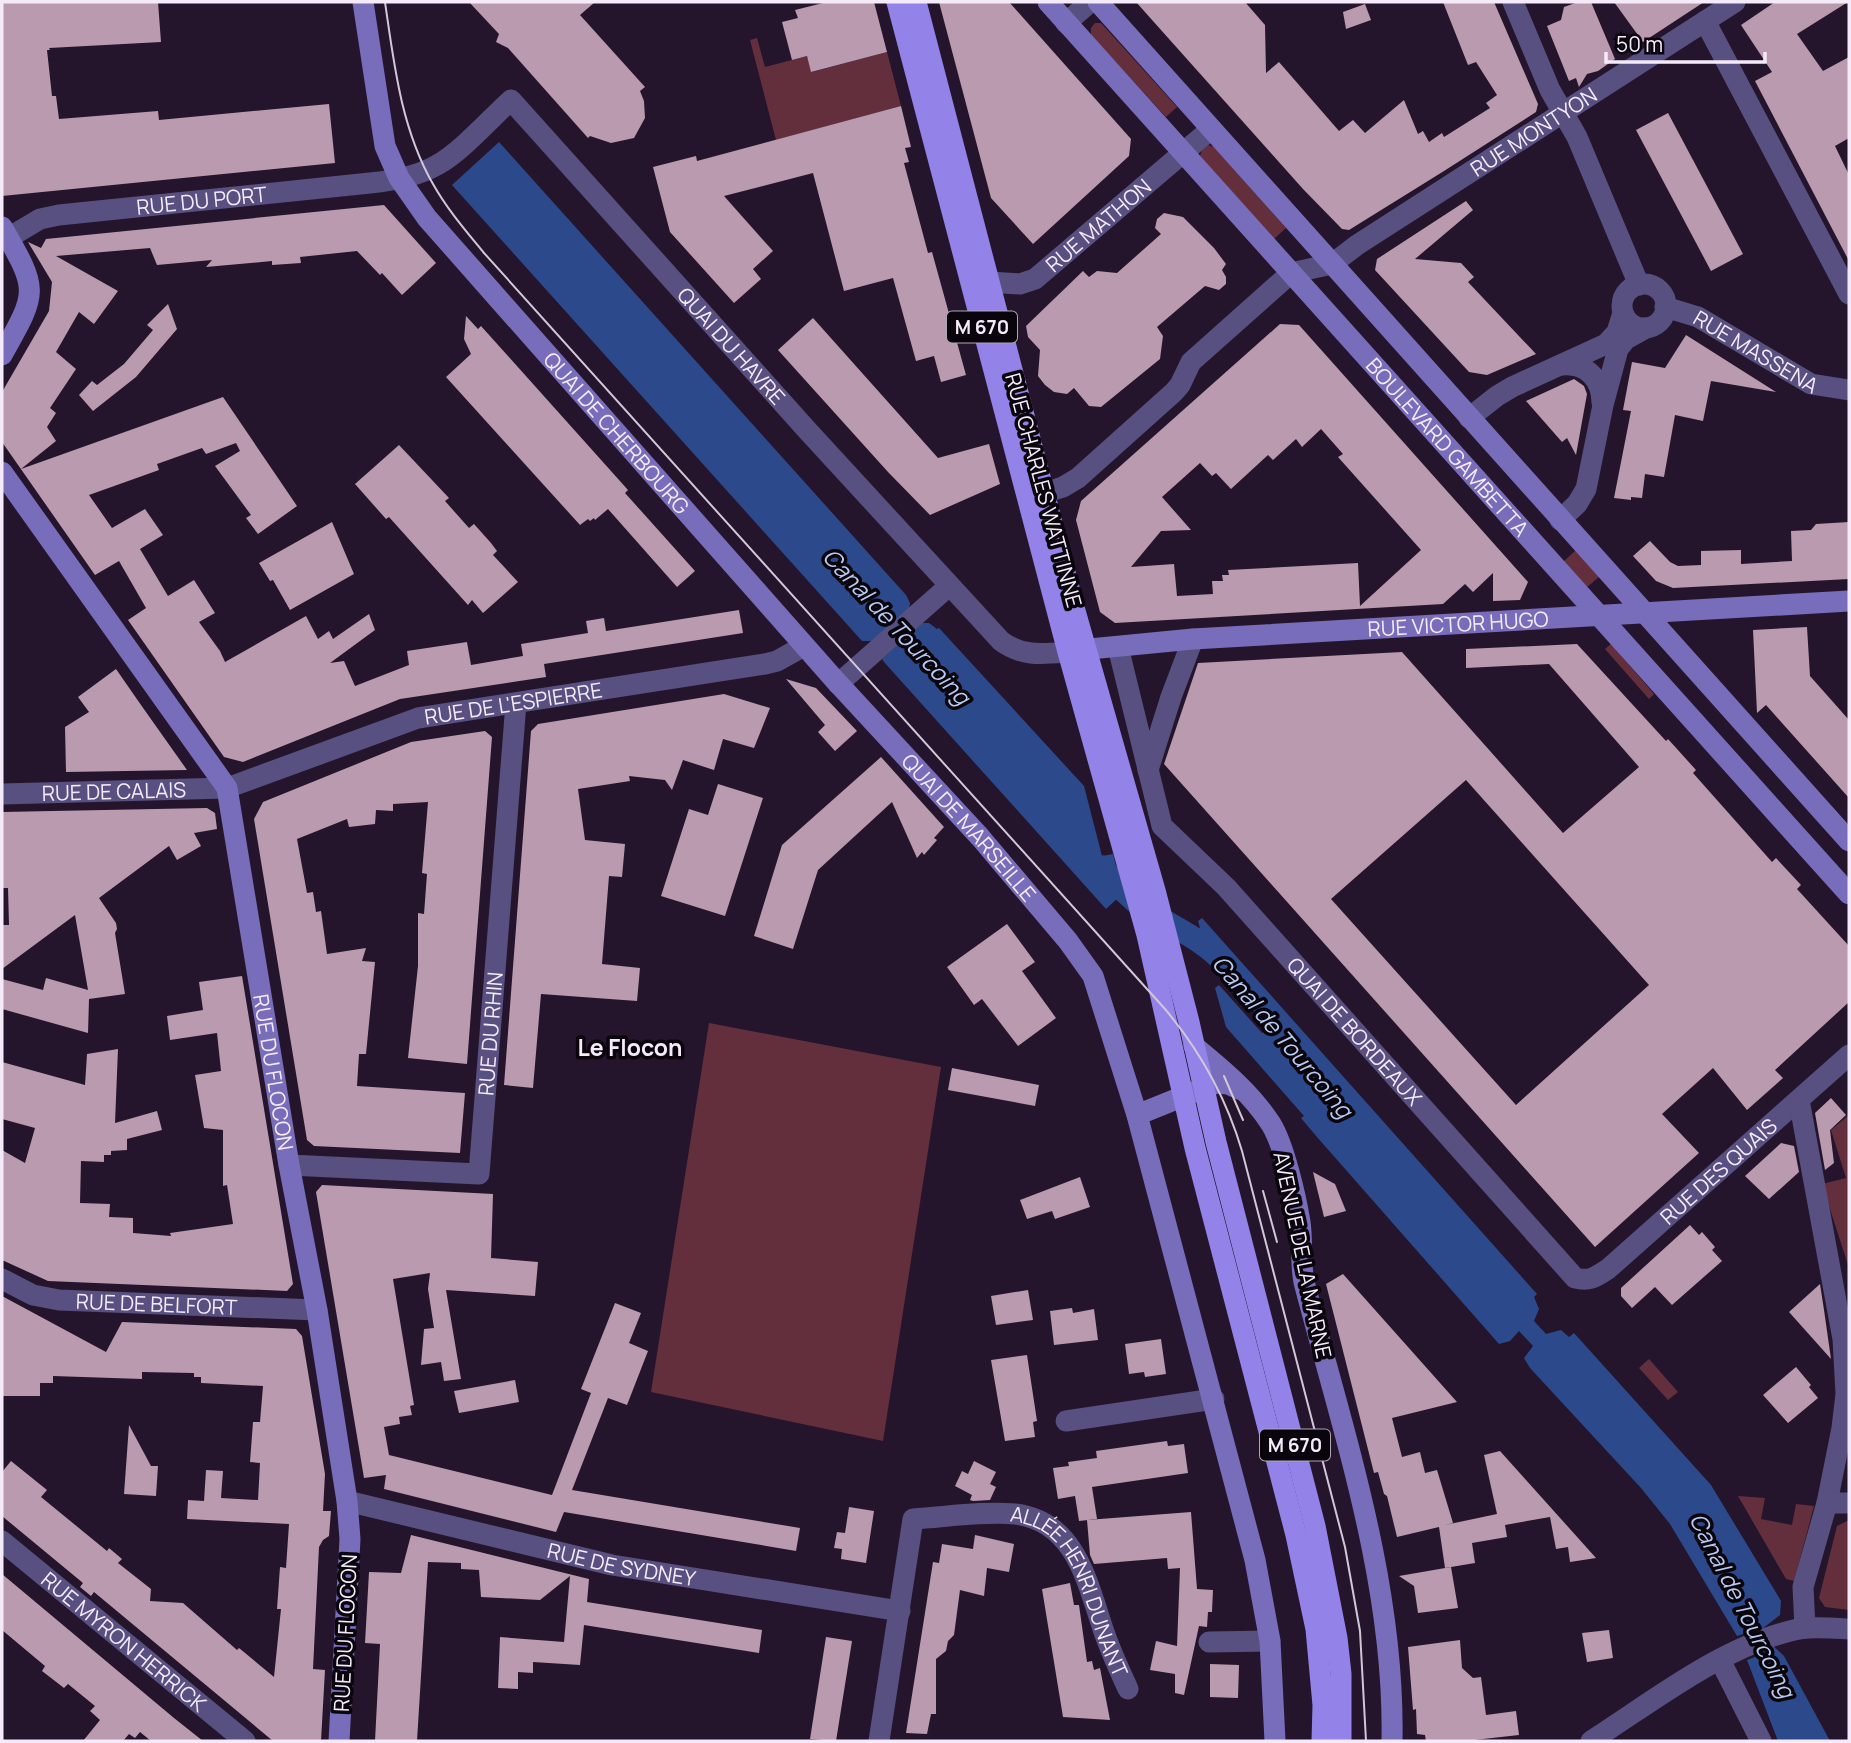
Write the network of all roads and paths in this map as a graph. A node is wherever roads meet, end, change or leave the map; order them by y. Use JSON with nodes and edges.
{"nodes":[{"id":1,"x":363,"y":2,"type":"edge"},
{"id":2,"x":897,"y":2,"type":"edge"},
{"id":3,"x":916,"y":2,"type":"edge"},
{"id":4,"x":1048,"y":2,"type":"edge"},
{"id":5,"x":1090,"y":2,"type":"edge"},
{"id":6,"x":1098,"y":2,"type":"edge"},
{"id":7,"x":1514,"y":2,"type":"edge"},
{"id":8,"x":1735,"y":2,"type":"edge"},
{"id":9,"x":1705,"y":21,"type":"junction"},
{"id":10,"x":1066,"y":23,"type":"junction"},
{"id":11,"x":1562,"y":112,"type":"junction"},
{"id":12,"x":1212,"y":130,"type":"junction"},
{"id":13,"x":1184,"y":153,"type":"junction"},
{"id":14,"x":399,"y":178,"type":"junction"},
{"id":15,"x":5,"y":232,"type":"edge"},
{"id":16,"x":1332,"y":264,"type":"junction"},
{"id":17,"x":1291,"y":273,"type":"junction"},
{"id":18,"x":980,"y":282,"type":"junction"},
{"id":19,"x":1639,"y":285,"type":"junction"},
{"id":20,"x":1849,"y":294,"type":"edge"},
{"id":21,"x":1665,"y":307,"type":"junction"},
{"id":22,"x":1623,"y":313,"type":"junction"},
{"id":23,"x":1646,"y":328,"type":"junction"},
{"id":24,"x":2,"y":355,"type":"edge"},
{"id":25,"x":1559,"y":365,"type":"junction"},
{"id":26,"x":1849,"y":390,"type":"edge"},
{"id":27,"x":1602,"y":405,"type":"junction"},
{"id":28,"x":1469,"y":418,"type":"junction"},
{"id":29,"x":2,"y":472,"type":"edge"},
{"id":30,"x":1045,"y":493,"type":"junction"},
{"id":31,"x":1560,"y":520,"type":"junction"},
{"id":32,"x":949,"y":586,"type":"junction"},
{"id":33,"x":1849,"y":601,"type":"edge"},
{"id":34,"x":1642,"y":612,"type":"junction"},
{"id":35,"x":1598,"y":616,"type":"junction"},
{"id":36,"x":1193,"y":639,"type":"junction"},
{"id":37,"x":804,"y":646,"type":"junction"},
{"id":38,"x":1118,"y":647,"type":"junction"},
{"id":39,"x":1077,"y":651,"type":"junction"},
{"id":40,"x":838,"y":684,"type":"junction"},
{"id":41,"x":516,"y":703,"type":"junction"},
{"id":42,"x":1148,"y":770,"type":"junction"},
{"id":43,"x":227,"y":788,"type":"junction"},
{"id":44,"x":2,"y":794,"type":"edge"},
{"id":45,"x":1849,"y":841,"type":"edge"},
{"id":46,"x":1849,"y":894,"type":"edge"},
{"id":47,"x":1195,"y":1046,"type":"junction"},
{"id":48,"x":1849,"y":1055,"type":"edge"},
{"id":49,"x":1203,"y":1088,"type":"junction"},
{"id":50,"x":1245,"y":1091,"type":"junction"},
{"id":51,"x":1183,"y":1096,"type":"junction"},
{"id":52,"x":1799,"y":1100,"type":"junction"},
{"id":53,"x":1137,"y":1115,"type":"junction"},
{"id":54,"x":289,"y":1165,"type":"junction"},
{"id":55,"x":2,"y":1279,"type":"edge"},
{"id":56,"x":1582,"y":1280,"type":"joint"},
{"id":57,"x":317,"y":1310,"type":"junction"},
{"id":58,"x":1214,"y":1399,"type":"junction"},
{"id":59,"x":1066,"y":1421,"type":"dead end"},
{"id":60,"x":347,"y":1501,"type":"junction"},
{"id":61,"x":1826,"y":1503,"type":"junction"},
{"id":62,"x":1849,"y":1503,"type":"edge"},
{"id":63,"x":2,"y":1541,"type":"edge"},
{"id":64,"x":900,"y":1612,"type":"junction"},
{"id":65,"x":1805,"y":1628,"type":"junction"},
{"id":66,"x":1849,"y":1629,"type":"edge"},
{"id":67,"x":1270,"y":1641,"type":"junction"},
{"id":68,"x":1209,"y":1642,"type":"dead end"},
{"id":69,"x":1720,"y":1660,"type":"junction"},
{"id":70,"x":1128,"y":1689,"type":"dead end"},
{"id":71,"x":245,"y":1741,"type":"edge"},
{"id":72,"x":339,"y":1741,"type":"edge"},
{"id":73,"x":879,"y":1741,"type":"edge"},
{"id":74,"x":1275,"y":1741,"type":"edge"},
{"id":75,"x":1322,"y":1741,"type":"edge"},
{"id":76,"x":1342,"y":1741,"type":"edge"},
{"id":77,"x":1392,"y":1741,"type":"edge"},
{"id":78,"x":1591,"y":1741,"type":"edge"},
{"id":79,"x":1761,"y":1741,"type":"edge"}],
"edges":[{"from":1,"to":14,"type":"main road","name":"QUAI DE CHERBOURG"},
{"from":2,"to":18,"type":"main road","name":"RUE CHARLES WATTINNE","number":"M 670"},
{"from":3,"to":18,"type":"main road","name":"RUE CHARLES WATTINNE","number":"M 670"},
{"from":4,"to":10,"type":"main road","name":"BOULEVARD GAMBETTA"},
{"from":5,"to":10,"type":"street"},
{"from":6,"to":12,"type":"main road","name":"BOULEVARD GAMBETTA"},
{"from":7,"to":11,"type":"street"},
{"from":8,"to":9,"type":"street","name":"RUE MONTYON"},
{"from":9,"to":11,"type":"street","name":"RUE MONTYON"},
{"from":9,"to":20,"type":"street"},
{"from":10,"to":13,"type":"main road","name":"BOULEVARD GAMBETTA"},
{"from":11,"to":16,"type":"street","name":"RUE MONTYON"},
{"from":11,"to":19,"type":"street"},
{"from":12,"to":13,"type":"street","name":"RUE MATHON"},
{"from":12,"to":16,"type":"main road","name":"BOULEVARD GAMBETTA"},
{"from":13,"to":17,"type":"main road","name":"BOULEVARD GAMBETTA"},
{"from":13,"to":18,"type":"street","name":"RUE MATHON"},
{"from":14,"to":15,"type":"street","name":"RUE DU PORT"},
{"from":14,"to":32,"type":"street","name":"QUAI DU HAVRE"},
{"from":14,"to":37,"type":"main road","name":"QUAI DE CHERBOURG"},
{"from":15,"to":24,"type":"main road"},
{"from":16,"to":17,"type":"street"},
{"from":16,"to":28,"type":"main road","name":"BOULEVARD GAMBETTA"},
{"from":17,"to":30,"type":"street"},
{"from":17,"to":35,"type":"main road","name":"BOULEVARD GAMBETTA"},
{"from":18,"to":30,"type":"main road","name":"RUE CHARLES WATTINNE","number":"M 670"},
{"from":18,"to":39,"type":"main road","name":"RUE CHARLES WATTINNE","number":"M 670"},
{"from":19,"to":21,"type":"street"},
{"from":19,"to":22,"type":"street"},
{"from":21,"to":23,"type":"street"},
{"from":21,"to":26,"type":"street","name":"RUE MASSENA"},
{"from":22,"to":23,"type":"street"},
{"from":22,"to":25,"type":"street"},
{"from":23,"to":27,"type":"street"},
{"from":25,"to":27,"type":"street"},
{"from":25,"to":28,"type":"street"},
{"from":27,"to":31,"type":"street"},
{"from":28,"to":31,"type":"main road","name":"BOULEVARD GAMBETTA"},
{"from":29,"to":43,"type":"main road","name":"RUE DU FLOCON"},
{"from":30,"to":39,"type":"main road","name":"RUE CHARLES WATTINNE","number":"M 670"},
{"from":31,"to":34,"type":"main road","name":"BOULEVARD GAMBETTA"},
{"from":32,"to":39,"type":"street","name":"QUAI DU HAVRE"},
{"from":32,"to":40,"type":"street"},
{"from":33,"to":34,"type":"main road","name":"RUE VICTOR HUGO"},
{"from":34,"to":35,"type":"main road","name":"RUE VICTOR HUGO"},
{"from":34,"to":45,"type":"main road","name":"BOULEVARD GAMBETTA"},
{"from":35,"to":36,"type":"main road","name":"RUE VICTOR HUGO"},
{"from":35,"to":46,"type":"main road","name":"BOULEVARD GAMBETTA"},
{"from":36,"to":38,"type":"main road","name":"RUE VICTOR HUGO"},
{"from":36,"to":42,"type":"street"},
{"from":37,"to":40,"type":"main road","name":"QUAI DE CHERBOURG"},
{"from":37,"to":41,"type":"street","name":"RUE DE L'ESPIERRE"},
{"from":38,"to":39,"type":"main road","name":"RUE VICTOR HUGO"},
{"from":38,"to":42,"type":"street","name":"QUAI DE BORDEAUX"},
{"from":39,"to":47,"type":"main road","name":"RUE CHARLES WATTINNE","number":"M 670"},
{"from":39,"to":51,"type":"main road","name":"RUE CHARLES WATTINNE","number":"M 670"},
{"from":40,"to":53,"type":"main road","name":"QUAI DE MARSEILLE"},
{"from":41,"to":43,"type":"street","name":"RUE DE L'ESPIERRE"},
{"from":41,"to":54,"type":"street","name":"RUE DU RHIN"},
{"from":42,"to":56,"type":"street","name":"QUAI DE BORDEAUX"},
{"from":43,"to":44,"type":"street","name":"RUE DE CALAIS"},
{"from":43,"to":54,"type":"main road","name":"RUE DU FLOCON"},
{"from":47,"to":49,"type":"main road","number":"M 670"},
{"from":47,"to":50,"type":"main road","name":"AVENUE DE LA MARNE"},
{"from":48,"to":52,"type":"street","name":"RUE DES QUAIS"},
{"from":49,"to":50,"type":"main road"},
{"from":49,"to":51,"type":"main road"},
{"from":49,"to":76,"type":"main road","number":"M 670"},
{"from":50,"to":77,"type":"main road","name":"AVENUE DE LA MARNE"},
{"from":51,"to":53,"type":"main road"},
{"from":51,"to":75,"type":"main road","number":"M 670"},
{"from":52,"to":56,"type":"street","name":"RUE DES QUAIS"},
{"from":52,"to":61,"type":"street"},
{"from":53,"to":58,"type":"main road"},
{"from":54,"to":57,"type":"main road","name":"RUE DU FLOCON"},
{"from":55,"to":57,"type":"street","name":"RUE DE BELFORT"},
{"from":57,"to":60,"type":"main road","name":"RUE DU FLOCON"},
{"from":58,"to":59,"type":"street"},
{"from":58,"to":67,"type":"main road"},
{"from":60,"to":64,"type":"street","name":"RUE DE SYDNEY"},
{"from":60,"to":72,"type":"main road","name":"RUE DU FLOCON"},
{"from":61,"to":62,"type":"street"},
{"from":61,"to":65,"type":"street"},
{"from":63,"to":71,"type":"street","name":"RUE MYRON HERRICK"},
{"from":64,"to":70,"type":"street","name":"ALLÉE HENRI DUNANT"},
{"from":64,"to":73,"type":"street"},
{"from":65,"to":66,"type":"street"},
{"from":65,"to":69,"type":"street"},
{"from":67,"to":68,"type":"street"},
{"from":67,"to":74,"type":"main road"},
{"from":69,"to":78,"type":"street"},
{"from":69,"to":79,"type":"street"}]}
